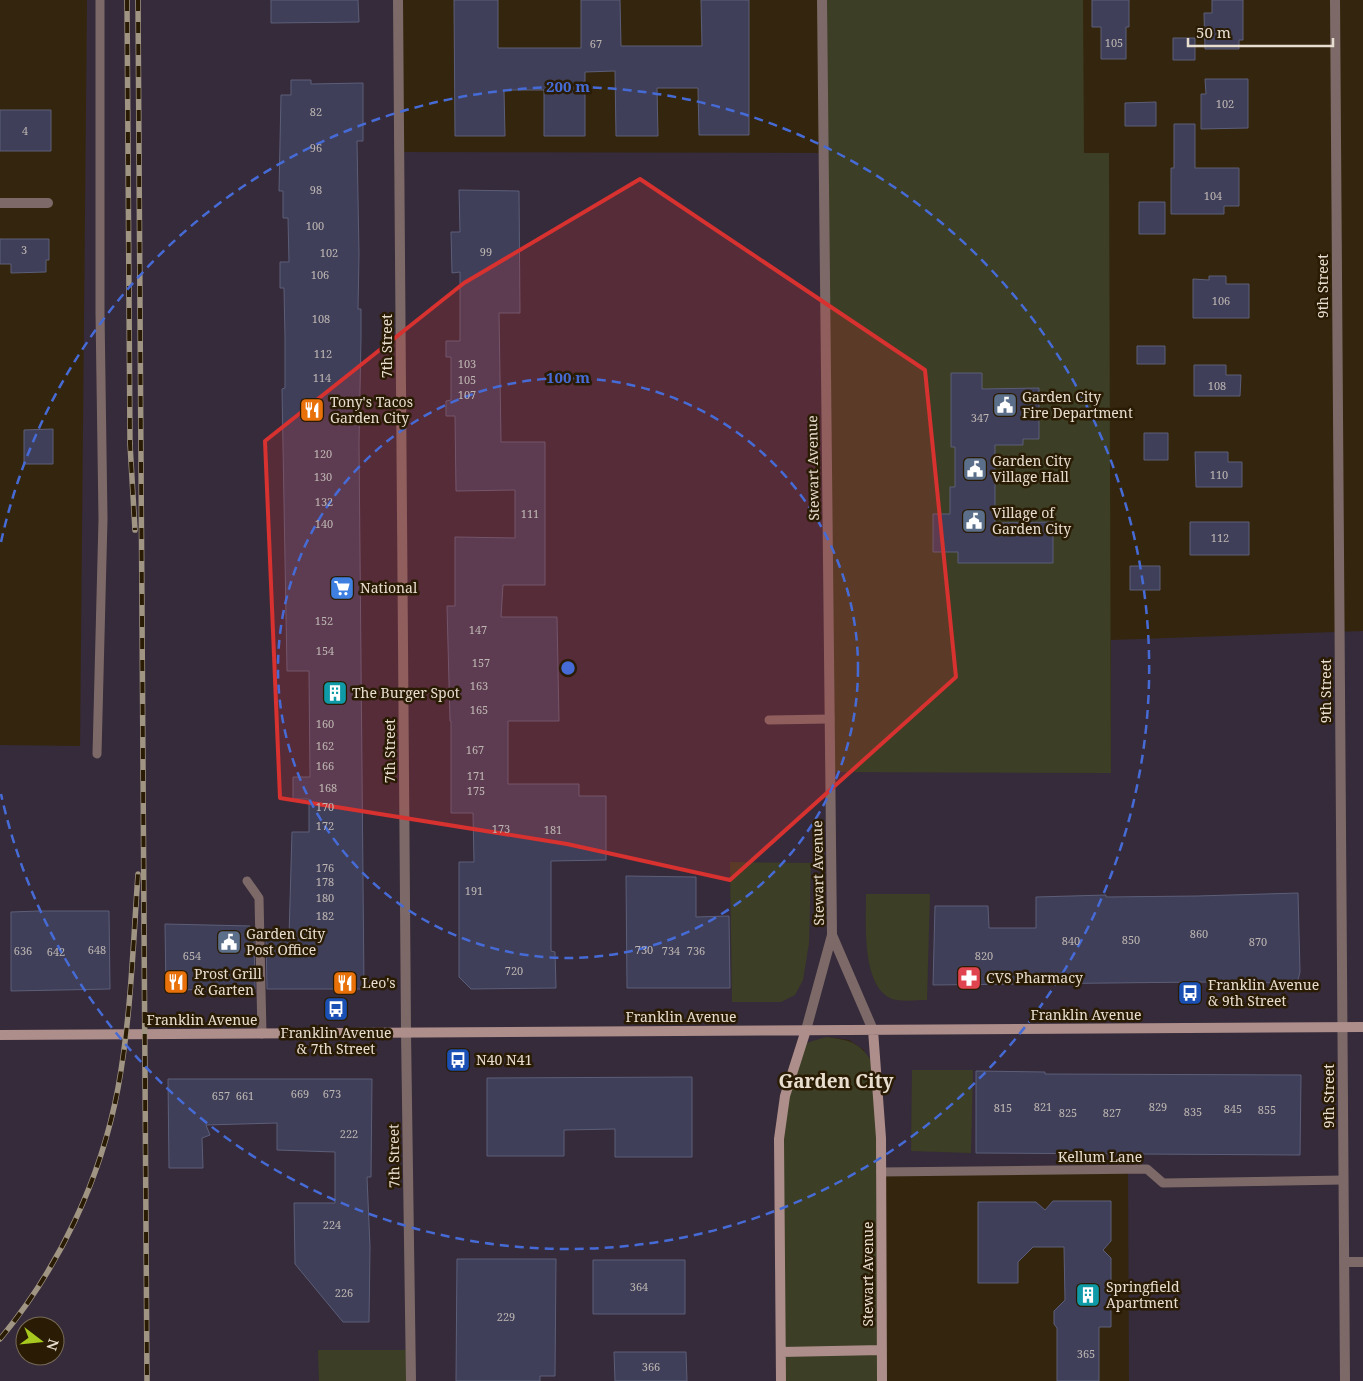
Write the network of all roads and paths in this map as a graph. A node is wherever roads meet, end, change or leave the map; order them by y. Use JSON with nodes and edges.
{"nodes":[{"id":1,"x":100,"y":0,"type":"edge"},
{"id":2,"x":398,"y":0,"type":"edge"},
{"id":3,"x":822,"y":0,"type":"edge"},
{"id":4,"x":1335,"y":0,"type":"edge"},
{"id":5,"x":0,"y":202,"type":"edge"},
{"id":6,"x":48,"y":203,"type":"dead end"},
{"id":7,"x":830,"y":719,"type":"junction"},
{"id":8,"x":770,"y":720,"type":"dead end"},
{"id":9,"x":97,"y":754,"type":"dead end"},
{"id":10,"x":246,"y":881,"type":"dead end"},
{"id":11,"x":832,"y":935,"type":"junction"},
{"id":12,"x":1342,"y":1027,"type":"junction"},
{"id":13,"x":1363,"y":1027,"type":"edge"},
{"id":14,"x":806,"y":1030,"type":"junction"},
{"id":15,"x":873,"y":1030,"type":"junction"},
{"id":16,"x":406,"y":1032,"type":"junction"},
{"id":17,"x":262,"y":1034,"type":"junction"},
{"id":18,"x":0,"y":1035,"type":"edge"},
{"id":19,"x":881,"y":1172,"type":"junction"},
{"id":20,"x":1344,"y":1180,"type":"junction"},
{"id":21,"x":1344,"y":1262,"type":"junction"},
{"id":22,"x":1363,"y":1262,"type":"edge"},
{"id":23,"x":882,"y":1350,"type":"junction"},
{"id":24,"x":781,"y":1352,"type":"junction"},
{"id":25,"x":412,"y":1381,"type":"edge"},
{"id":26,"x":781,"y":1381,"type":"edge"},
{"id":27,"x":882,"y":1381,"type":"edge"},
{"id":28,"x":1345,"y":1381,"type":"edge"}],
"edges":[{"from":1,"to":9,"type":"lane"},
{"from":2,"to":16,"type":"street","name":"7th Street"},
{"from":3,"to":7,"type":"street","name":"Stewart Avenue"},
{"from":4,"to":12,"type":"street","name":"9th Street"},
{"from":5,"to":6,"type":"street"},
{"from":7,"to":8,"type":"lane"},
{"from":7,"to":11,"type":"street","name":"Stewart Avenue"},
{"from":10,"to":17,"type":"lane"},
{"from":11,"to":14,"type":"street","name":"Stewart Avenue"},
{"from":11,"to":15,"type":"street","name":"Stewart Avenue"},
{"from":12,"to":13,"type":"main road","name":"Franklin Avenue"},
{"from":12,"to":15,"type":"main road","name":"Franklin Avenue"},
{"from":12,"to":20,"type":"street","name":"9th Street"},
{"from":14,"to":15,"type":"main road","name":"Franklin Avenue"},
{"from":14,"to":16,"type":"main road","name":"Franklin Avenue"},
{"from":14,"to":24,"type":"main road","name":"Stewart Avenue"},
{"from":15,"to":19,"type":"main road","name":"Stewart Avenue"},
{"from":16,"to":17,"type":"main road","name":"Franklin Avenue"},
{"from":16,"to":25,"type":"street","name":"7th Street"},
{"from":17,"to":18,"type":"main road","name":"Franklin Avenue"},
{"from":19,"to":20,"type":"lane","name":"Kellum Lane"},
{"from":19,"to":23,"type":"main road","name":"Stewart Avenue"},
{"from":20,"to":21,"type":"street","name":"9th Street"},
{"from":21,"to":22,"type":"street"},
{"from":21,"to":28,"type":"street","name":"9th Street"},
{"from":23,"to":24,"type":"main road"},
{"from":23,"to":27,"type":"main road","name":"Stewart Avenue"},
{"from":24,"to":26,"type":"main road","name":"Stewart Avenue"}]}
